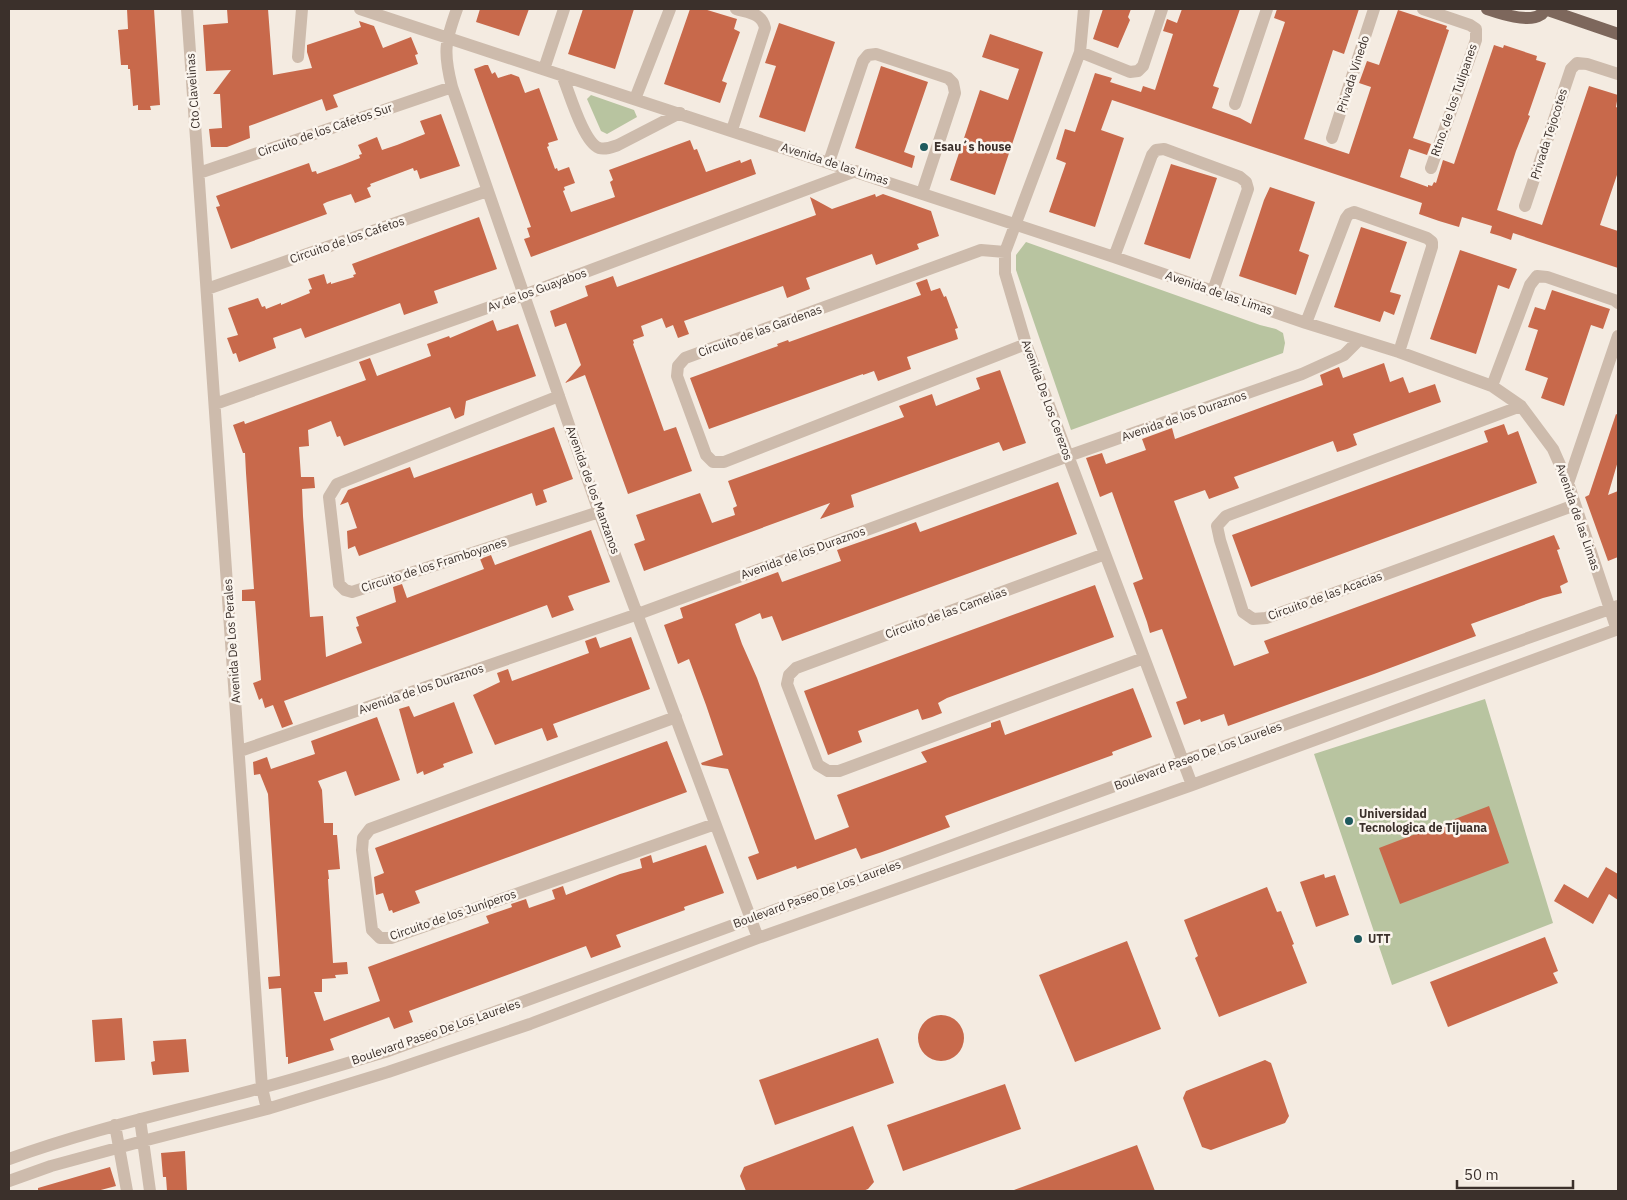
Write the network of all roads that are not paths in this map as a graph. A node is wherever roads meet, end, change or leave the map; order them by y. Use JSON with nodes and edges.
{"nodes":[{"id":1,"x":187,"y":9,"type":"edge"},
{"id":2,"x":302,"y":9,"type":"edge"},
{"id":3,"x":360,"y":9,"type":"edge"},
{"id":4,"x":457,"y":9,"type":"edge"},
{"id":5,"x":564,"y":9,"type":"edge"},
{"id":6,"x":670,"y":9,"type":"edge"},
{"id":7,"x":736,"y":9,"type":"edge"},
{"id":8,"x":1084,"y":9,"type":"edge"},
{"id":9,"x":1162,"y":9,"type":"edge"},
{"id":10,"x":1267,"y":9,"type":"edge"},
{"id":11,"x":1374,"y":9,"type":"edge"},
{"id":12,"x":1423,"y":9,"type":"edge"},
{"id":13,"x":1487,"y":9,"type":"edge"},
{"id":14,"x":1546,"y":9,"type":"edge"},
{"id":15,"x":1618,"y":34,"type":"edge"},
{"id":16,"x":447,"y":37,"type":"junction"},
{"id":17,"x":1080,"y":52,"type":"junction"},
{"id":18,"x":298,"y":57,"type":"dead end"},
{"id":19,"x":544,"y":69,"type":"junction"},
{"id":20,"x":1618,"y":74,"type":"edge"},
{"id":21,"x":562,"y":75,"type":"junction"},
{"id":22,"x":452,"y":87,"type":"junction"},
{"id":23,"x":636,"y":99,"type":"junction"},
{"id":24,"x":1235,"y":104,"type":"dead end"},
{"id":25,"x":680,"y":113,"type":"junction"},
{"id":26,"x":732,"y":130,"type":"junction"},
{"id":27,"x":1332,"y":138,"type":"dead end"},
{"id":28,"x":829,"y":162,"type":"junction"},
{"id":29,"x":1431,"y":168,"type":"dead end"},
{"id":30,"x":856,"y":171,"type":"junction"},
{"id":31,"x":199,"y":173,"type":"junction"},
{"id":32,"x":487,"y":190,"type":"junction"},
{"id":33,"x":922,"y":193,"type":"junction"},
{"id":34,"x":1525,"y":206,"type":"dead end"},
{"id":35,"x":1016,"y":224,"type":"junction"},
{"id":36,"x":1005,"y":252,"type":"junction"},
{"id":37,"x":1114,"y":257,"type":"junction"},
{"id":38,"x":207,"y":289,"type":"junction"},
{"id":39,"x":1213,"y":291,"type":"junction"},
{"id":40,"x":524,"y":295,"type":"junction"},
{"id":41,"x":1618,"y":303,"type":"edge"},
{"id":42,"x":1306,"y":323,"type":"junction"},
{"id":43,"x":1618,"y":336,"type":"edge"},
{"id":44,"x":1358,"y":340,"type":"junction"},
{"id":45,"x":1026,"y":344,"type":"junction"},
{"id":46,"x":1399,"y":352,"type":"junction"},
{"id":47,"x":1492,"y":386,"type":"junction"},
{"id":48,"x":559,"y":396,"type":"junction"},
{"id":49,"x":215,"y":404,"type":"junction"},
{"id":50,"x":1521,"y":406,"type":"junction"},
{"id":51,"x":1068,"y":456,"type":"junction"},
{"id":52,"x":1568,"y":483,"type":"junction"},
{"id":53,"x":1575,"y":505,"type":"junction"},
{"id":54,"x":600,"y":512,"type":"junction"},
{"id":55,"x":1105,"y":554,"type":"junction"},
{"id":56,"x":1614,"y":608,"type":"edge"},
{"id":57,"x":638,"y":614,"type":"junction"},
{"id":58,"x":1618,"y":630,"type":"edge"},
{"id":59,"x":1144,"y":658,"type":"junction"},
{"id":60,"x":676,"y":716,"type":"junction"},
{"id":61,"x":240,"y":751,"type":"junction"},
{"id":62,"x":1183,"y":760,"type":"junction"},
{"id":63,"x":1192,"y":786,"type":"junction"},
{"id":64,"x":715,"y":824,"type":"junction"},
{"id":65,"x":751,"y":919,"type":"junction"},
{"id":66,"x":758,"y":938,"type":"junction"},
{"id":67,"x":262,"y":1088,"type":"junction"},
{"id":68,"x":267,"y":1109,"type":"junction"},
{"id":69,"x":140,"y":1118,"type":"junction"},
{"id":70,"x":114,"y":1125,"type":"junction"},
{"id":71,"x":143,"y":1141,"type":"junction"},
{"id":72,"x":119,"y":1148,"type":"junction"},
{"id":73,"x":9,"y":1159,"type":"edge"},
{"id":74,"x":9,"y":1181,"type":"edge"},
{"id":75,"x":127,"y":1191,"type":"edge"},
{"id":76,"x":150,"y":1191,"type":"edge"}],
"edges":[{"from":1,"to":31,"type":"street","name":"Cto Clavelinas"},
{"from":2,"to":18,"type":"street"},
{"from":3,"to":16,"type":"street","name":"Avenida de las Limas"},
{"from":4,"to":16,"type":"street","name":"Avenida de los Manzanos"},
{"from":5,"to":19,"type":"street"},
{"from":6,"to":23,"type":"street"},
{"from":7,"to":26,"type":"street"},
{"from":8,"to":17,"type":"street","name":"Avenida De Los Cerezos"},
{"from":9,"to":17,"type":"street"},
{"from":10,"to":24,"type":"street"},
{"from":11,"to":27,"type":"street","name":"Privada Vinedo"},
{"from":12,"to":29,"type":"street","name":"Rtno. de los Tulipanes"},
{"from":13,"to":14,"type":"main road"},
{"from":14,"to":15,"type":"main road"},
{"from":16,"to":19,"type":"street","name":"Avenida de las Limas"},
{"from":16,"to":22,"type":"street","name":"Avenida de los Manzanos"},
{"from":17,"to":35,"type":"street","name":"Avenida De Los Cerezos"},
{"from":19,"to":21,"type":"street","name":"Avenida de las Limas"},
{"from":20,"to":34,"type":"street","name":"Privada Tejocotes"},
{"from":21,"to":23,"type":"street","name":"Avenida de las Limas"},
{"from":21,"to":25,"type":"street"},
{"from":22,"to":31,"type":"street","name":"Circuito de los Cafetos Sur"},
{"from":22,"to":32,"type":"street","name":"Avenida de los Manzanos"},
{"from":23,"to":25,"type":"street","name":"Avenida de las Limas"},
{"from":25,"to":26,"type":"street","name":"Avenida de las Limas"},
{"from":26,"to":28,"type":"street","name":"Avenida de las Limas"},
{"from":28,"to":30,"type":"street","name":"Avenida de las Limas"},
{"from":28,"to":33,"type":"street"},
{"from":30,"to":33,"type":"street","name":"Avenida de las Limas"},
{"from":30,"to":40,"type":"street","name":"Av de los Guayabos"},
{"from":31,"to":38,"type":"street","name":"Avenida De Los Perales"},
{"from":32,"to":38,"type":"street","name":"Circuito de los Cafetos"},
{"from":32,"to":40,"type":"street","name":"Avenida de los Manzanos"},
{"from":33,"to":35,"type":"street","name":"Avenida de las Limas"},
{"from":35,"to":36,"type":"street","name":"Avenida De Los Cerezos"},
{"from":35,"to":37,"type":"street","name":"Avenida de las Limas"},
{"from":36,"to":45,"type":"street","name":"Avenida De Los Cerezos"},
{"from":36,"to":45,"type":"street","name":"Circuito de las Gardenas"},
{"from":37,"to":39,"type":"street","name":"Avenida de las Limas"},
{"from":37,"to":39,"type":"street"},
{"from":38,"to":49,"type":"street","name":"Avenida De Los Perales"},
{"from":39,"to":42,"type":"street","name":"Avenida de las Limas"},
{"from":40,"to":48,"type":"street","name":"Avenida de los Manzanos"},
{"from":40,"to":49,"type":"street","name":"Av de los Guayabos"},
{"from":41,"to":47,"type":"street"},
{"from":42,"to":44,"type":"street","name":"Avenida de las Limas"},
{"from":42,"to":46,"type":"street"},
{"from":43,"to":52,"type":"street"},
{"from":44,"to":46,"type":"street","name":"Avenida de las Limas"},
{"from":44,"to":51,"type":"street","name":"Avenida de los Duraznos"},
{"from":45,"to":51,"type":"street","name":"Avenida De Los Cerezos"},
{"from":46,"to":47,"type":"street","name":"Avenida de las Limas"},
{"from":47,"to":50,"type":"street","name":"Avenida de las Limas"},
{"from":48,"to":54,"type":"street","name":"Avenida de los Manzanos"},
{"from":48,"to":54,"type":"street","name":"Circuito de los Framboyanes"},
{"from":49,"to":61,"type":"street","name":"Avenida De Los Perales"},
{"from":50,"to":52,"type":"street","name":"Avenida de las Limas"},
{"from":50,"to":53,"type":"street","name":"Circuito de las Acacias"},
{"from":51,"to":55,"type":"street","name":"Avenida De Los Cerezos"},
{"from":51,"to":57,"type":"street","name":"Avenida de los Duraznos"},
{"from":52,"to":53,"type":"street","name":"Avenida de las Limas"},
{"from":53,"to":56,"type":"street","name":"Avenida de las Limas"},
{"from":54,"to":57,"type":"street","name":"Avenida de los Manzanos"},
{"from":55,"to":59,"type":"street","name":"Avenida De Los Cerezos"},
{"from":55,"to":59,"type":"street","name":"Circuito de las Camelias"},
{"from":56,"to":58,"type":"street","name":"Avenida de las Limas"},
{"from":56,"to":62,"type":"street","name":"Boulevard Paseo De Los Laureles"},
{"from":57,"to":60,"type":"street","name":"Avenida de los Manzanos"},
{"from":57,"to":61,"type":"street","name":"Avenida de los Duraznos"},
{"from":58,"to":63,"type":"street","name":"Boulevard Paseo De Los Laureles"},
{"from":59,"to":62,"type":"street","name":"Avenida De Los Cerezos"},
{"from":60,"to":64,"type":"street","name":"Avenida de los Manzanos"},
{"from":60,"to":64,"type":"street","name":"Circuito de los Juníperos"},
{"from":61,"to":67,"type":"street","name":"Avenida De Los Perales"},
{"from":62,"to":63,"type":"street","name":"Avenida De Los Cerezos"},
{"from":62,"to":65,"type":"street","name":"Boulevard Paseo De Los Laureles"},
{"from":63,"to":66,"type":"street","name":"Boulevard Paseo De Los Laureles"},
{"from":64,"to":65,"type":"street","name":"Avenida de los Manzanos"},
{"from":65,"to":66,"type":"street","name":"Avenida de los Manzanos"},
{"from":65,"to":67,"type":"street","name":"Boulevard Paseo De Los Laureles"},
{"from":66,"to":68,"type":"street","name":"Boulevard Paseo De Los Laureles"},
{"from":67,"to":68,"type":"street","name":"Avenida De Los Perales"},
{"from":67,"to":69,"type":"street","name":"Boulevard Paseo De Los Laureles"},
{"from":68,"to":71,"type":"street","name":"Boulevard Paseo De Los Laureles"},
{"from":69,"to":70,"type":"street","name":"Boulevard Paseo De Los Laureles"},
{"from":69,"to":71,"type":"street"},
{"from":70,"to":72,"type":"street"},
{"from":70,"to":73,"type":"street","name":"Boulevard Paseo De Los Laureles"},
{"from":71,"to":72,"type":"street","name":"Boulevard Paseo De Los Laureles"},
{"from":71,"to":76,"type":"street"},
{"from":72,"to":74,"type":"street","name":"Boulevard Paseo De Los Laureles"},
{"from":72,"to":75,"type":"street"}]}
